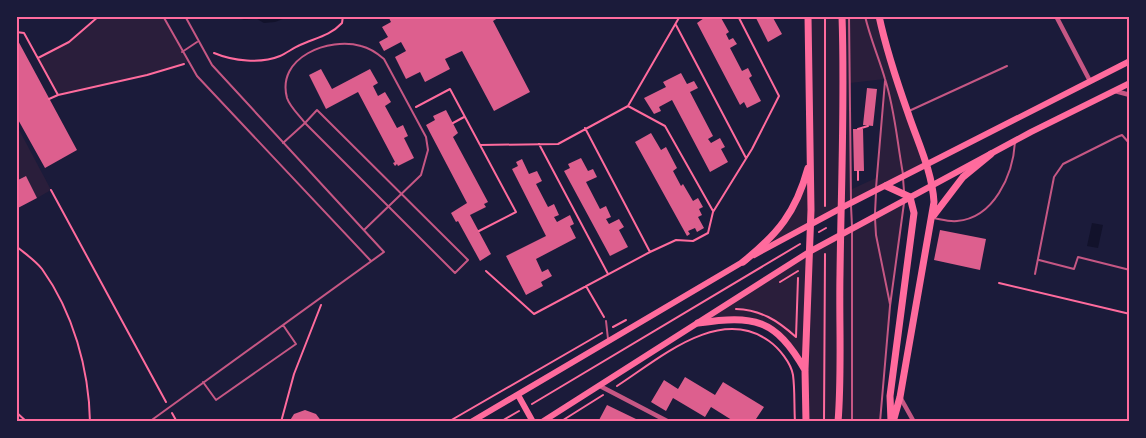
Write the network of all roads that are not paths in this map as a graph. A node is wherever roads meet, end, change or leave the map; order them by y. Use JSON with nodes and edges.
{"nodes":[{"id":1,"x":163,"y":16,"type":"edge"},
{"id":2,"x":185,"y":16,"type":"edge"},
{"id":3,"x":808,"y":16,"type":"edge"},
{"id":4,"x":842,"y":16,"type":"edge"},
{"id":5,"x":849,"y":16,"type":"edge"},
{"id":6,"x":865,"y":16,"type":"edge"},
{"id":7,"x":879,"y":16,"type":"edge"},
{"id":8,"x":1056,"y":16,"type":"edge"},
{"id":9,"x":198,"y":42,"type":"junction"},
{"id":10,"x":182,"y":52,"type":"junction"},
{"id":11,"x":1130,"y":61,"type":"edge"},
{"id":12,"x":1007,"y":66,"type":"dead end"},
{"id":13,"x":885,"y":79,"type":"junction"},
{"id":14,"x":1090,"y":81,"type":"junction"},
{"id":15,"x":1130,"y":84,"type":"edge"},
{"id":16,"x":1115,"y":91,"type":"junction"},
{"id":17,"x":1130,"y":95,"type":"edge"},
{"id":18,"x":907,"y":112,"type":"junction"},
{"id":19,"x":305,"y":122,"type":"junction"},
{"id":20,"x":1015,"y":140,"type":"junction"},
{"id":21,"x":810,"y":141,"type":"junction"},
{"id":22,"x":283,"y":144,"type":"junction"},
{"id":23,"x":1130,"y":144,"type":"edge"},
{"id":24,"x":991,"y":154,"type":"junction"},
{"id":25,"x":927,"y":165,"type":"junction"},
{"id":26,"x":903,"y":177,"type":"junction"},
{"id":27,"x":933,"y":184,"type":"junction"},
{"id":28,"x":886,"y":186,"type":"junction"},
{"id":29,"x":876,"y":191,"type":"junction"},
{"id":30,"x":402,"y":194,"type":"junction"},
{"id":31,"x":906,"y":197,"type":"junction"},
{"id":32,"x":851,"y":204,"type":"junction"},
{"id":33,"x":390,"y":206,"type":"junction"},
{"id":34,"x":843,"y":207,"type":"junction"},
{"id":35,"x":875,"y":216,"type":"junction"},
{"id":36,"x":932,"y":218,"type":"junction"},
{"id":37,"x":810,"y":224,"type":"junction"},
{"id":38,"x":852,"y":228,"type":"junction"},
{"id":39,"x":364,"y":230,"type":"junction"},
{"id":40,"x":841,"y":234,"type":"junction"},
{"id":41,"x":809,"y":252,"type":"junction"},
{"id":42,"x":1038,"y":259,"type":"junction"},
{"id":43,"x":371,"y":261,"type":"junction"},
{"id":44,"x":743,"y":262,"type":"junction"},
{"id":45,"x":1130,"y":270,"type":"edge"},
{"id":46,"x":1035,"y":274,"type":"dead end"},
{"id":47,"x":890,"y":306,"type":"junction"},
{"id":48,"x":606,"y":321,"type":"road end"},
{"id":49,"x":698,"y":323,"type":"junction"},
{"id":50,"x":283,"y":325,"type":"junction"},
{"id":51,"x":608,"y":341,"type":"junction"},
{"id":52,"x":805,"y":370,"type":"junction"},
{"id":53,"x":203,"y":382,"type":"junction"},
{"id":54,"x":600,"y":386,"type":"junction"},
{"id":55,"x":518,"y":395,"type":"junction"},
{"id":56,"x":900,"y":397,"type":"junction"},
{"id":57,"x":149,"y":422,"type":"edge"},
{"id":58,"x":471,"y":422,"type":"edge"},
{"id":59,"x":533,"y":422,"type":"edge"},
{"id":60,"x":542,"y":422,"type":"edge"},
{"id":61,"x":669,"y":422,"type":"edge"},
{"id":62,"x":806,"y":422,"type":"edge"},
{"id":63,"x":838,"y":422,"type":"edge"},
{"id":64,"x":852,"y":422,"type":"edge"},
{"id":65,"x":880,"y":422,"type":"edge"},
{"id":66,"x":892,"y":422,"type":"edge"},
{"id":67,"x":914,"y":422,"type":"edge"}],
"edges":[{"from":1,"to":10,"type":"lane"},
{"from":2,"to":9,"type":"lane"},
{"from":3,"to":21,"type":"main road"},
{"from":4,"to":34,"type":"main road"},
{"from":5,"to":32,"type":"lane"},
{"from":6,"to":13,"type":"lane"},
{"from":7,"to":18,"type":"main road"},
{"from":8,"to":14,"type":"street"},
{"from":9,"to":10,"type":"lane"},
{"from":9,"to":22,"type":"lane"},
{"from":10,"to":43,"type":"lane"},
{"from":11,"to":14,"type":"main road"},
{"from":12,"to":18,"type":"lane"},
{"from":13,"to":26,"type":"lane"},
{"from":13,"to":29,"type":"lane"},
{"from":14,"to":25,"type":"main road"},
{"from":15,"to":16,"type":"main road"},
{"from":16,"to":17,"type":"street"},
{"from":16,"to":20,"type":"main road"},
{"from":18,"to":25,"type":"main road"},
{"from":19,"to":22,"type":"lane"},
{"from":19,"to":30,"type":"lane"},
{"from":19,"to":30,"type":"lane"},
{"from":19,"to":33,"type":"lane"},
{"from":20,"to":24,"type":"main road"},
{"from":20,"to":36,"type":"lane"},
{"from":21,"to":37,"type":"main road"},
{"from":21,"to":44,"type":"main road"},
{"from":22,"to":39,"type":"lane"},
{"from":23,"to":42,"type":"lane"},
{"from":24,"to":27,"type":"main road"},
{"from":24,"to":36,"type":"main road"},
{"from":25,"to":26,"type":"main road"},
{"from":25,"to":27,"type":"main road"},
{"from":26,"to":28,"type":"main road"},
{"from":26,"to":31,"type":"lane"},
{"from":27,"to":31,"type":"main road"},
{"from":27,"to":36,"type":"main road"},
{"from":28,"to":29,"type":"main road"},
{"from":28,"to":31,"type":"main road"},
{"from":29,"to":32,"type":"main road"},
{"from":29,"to":35,"type":"lane"},
{"from":30,"to":33,"type":"lane"},
{"from":30,"to":33,"type":"lane"},
{"from":31,"to":35,"type":"main road"},
{"from":31,"to":47,"type":"lane"},
{"from":31,"to":66,"type":"main road"},
{"from":32,"to":34,"type":"main road"},
{"from":32,"to":38,"type":"lane"},
{"from":33,"to":39,"type":"lane"},
{"from":34,"to":37,"type":"main road"},
{"from":34,"to":40,"type":"main road"},
{"from":35,"to":38,"type":"main road"},
{"from":35,"to":47,"type":"lane"},
{"from":36,"to":56,"type":"main road"},
{"from":37,"to":41,"type":"main road"},
{"from":37,"to":44,"type":"main road"},
{"from":38,"to":40,"type":"main road"},
{"from":38,"to":64,"type":"lane"},
{"from":39,"to":43,"type":"lane"},
{"from":40,"to":41,"type":"main road"},
{"from":40,"to":63,"type":"main road"},
{"from":41,"to":49,"type":"main road"},
{"from":41,"to":52,"type":"main road"},
{"from":42,"to":45,"type":"lane"},
{"from":42,"to":46,"type":"lane"},
{"from":43,"to":50,"type":"lane"},
{"from":44,"to":51,"type":"main road"},
{"from":47,"to":65,"type":"lane"},
{"from":48,"to":51,"type":"lane"},
{"from":49,"to":52,"type":"main road"},
{"from":49,"to":54,"type":"main road"},
{"from":50,"to":53,"type":"lane"},
{"from":50,"to":53,"type":"lane"},
{"from":51,"to":55,"type":"main road"},
{"from":52,"to":62,"type":"main road"},
{"from":53,"to":57,"type":"lane"},
{"from":54,"to":60,"type":"main road"},
{"from":54,"to":61,"type":"street"},
{"from":55,"to":58,"type":"main road"},
{"from":55,"to":59,"type":"main road"},
{"from":56,"to":66,"type":"main road"},
{"from":56,"to":67,"type":"street"}]}
